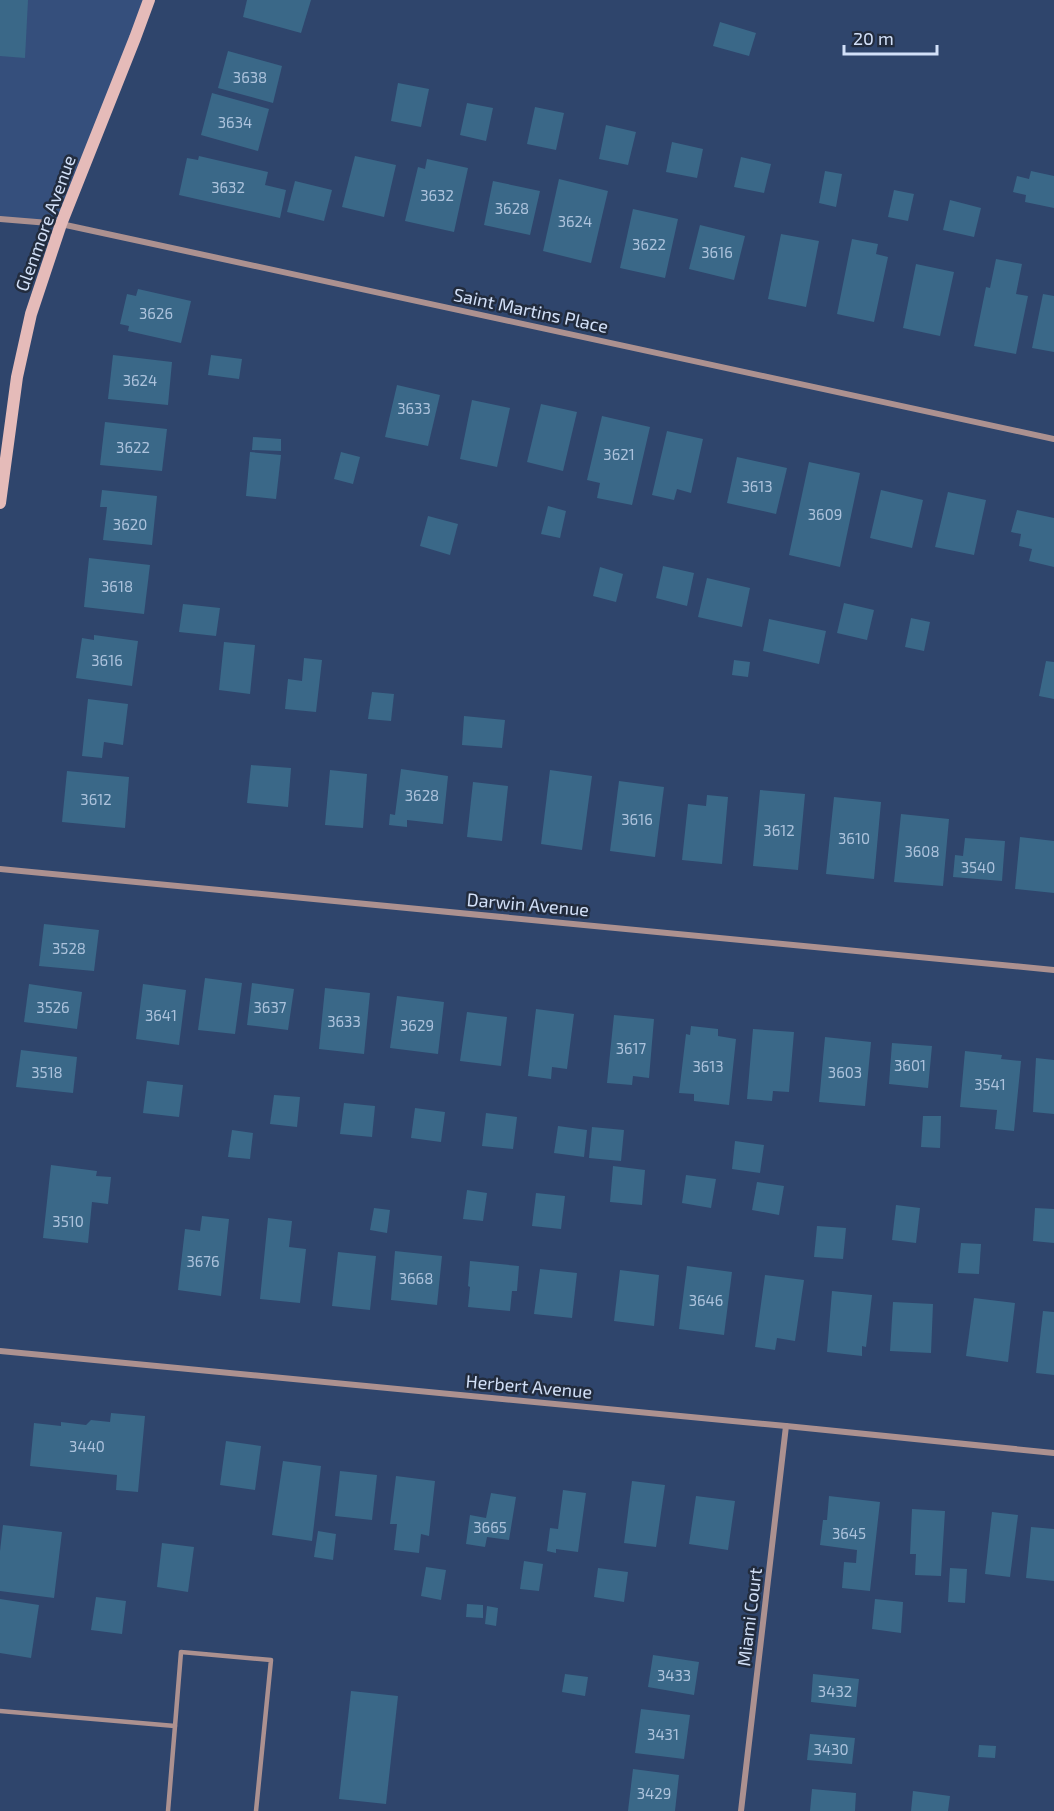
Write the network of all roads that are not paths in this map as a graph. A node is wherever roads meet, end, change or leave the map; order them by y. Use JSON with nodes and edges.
{"nodes":[{"id":1,"x":149,"y":0,"type":"edge"},
{"id":2,"x":0,"y":219,"type":"edge"},
{"id":3,"x":61,"y":224,"type":"junction"},
{"id":4,"x":1054,"y":439,"type":"edge"},
{"id":5,"x":0,"y":503,"type":"edge"},
{"id":6,"x":0,"y":869,"type":"edge"},
{"id":7,"x":1054,"y":970,"type":"edge"},
{"id":8,"x":0,"y":1351,"type":"edge"},
{"id":9,"x":786,"y":1426,"type":"junction"},
{"id":10,"x":1054,"y":1453,"type":"edge"},
{"id":11,"x":0,"y":1711,"type":"edge"},
{"id":12,"x":175,"y":1726,"type":"junction"},
{"id":13,"x":168,"y":1811,"type":"edge"},
{"id":14,"x":256,"y":1811,"type":"edge"},
{"id":15,"x":741,"y":1811,"type":"edge"}],
"edges":[{"from":1,"to":3,"type":"street","name":"Glenmore Avenue"},
{"from":2,"to":3,"type":"street","name":"Saint Martins Place"},
{"from":3,"to":4,"type":"street","name":"Saint Martins Place"},
{"from":3,"to":5,"type":"street","name":"Glenmore Avenue"},
{"from":6,"to":7,"type":"street","name":"Darwin Avenue"},
{"from":8,"to":9,"type":"street","name":"Herbert Avenue"},
{"from":9,"to":10,"type":"street","name":"Herbert Avenue"},
{"from":9,"to":15,"type":"street","name":"Miami Court"},
{"from":11,"to":12,"type":"lane"},
{"from":12,"to":13,"type":"lane"},
{"from":12,"to":14,"type":"lane"}]}
